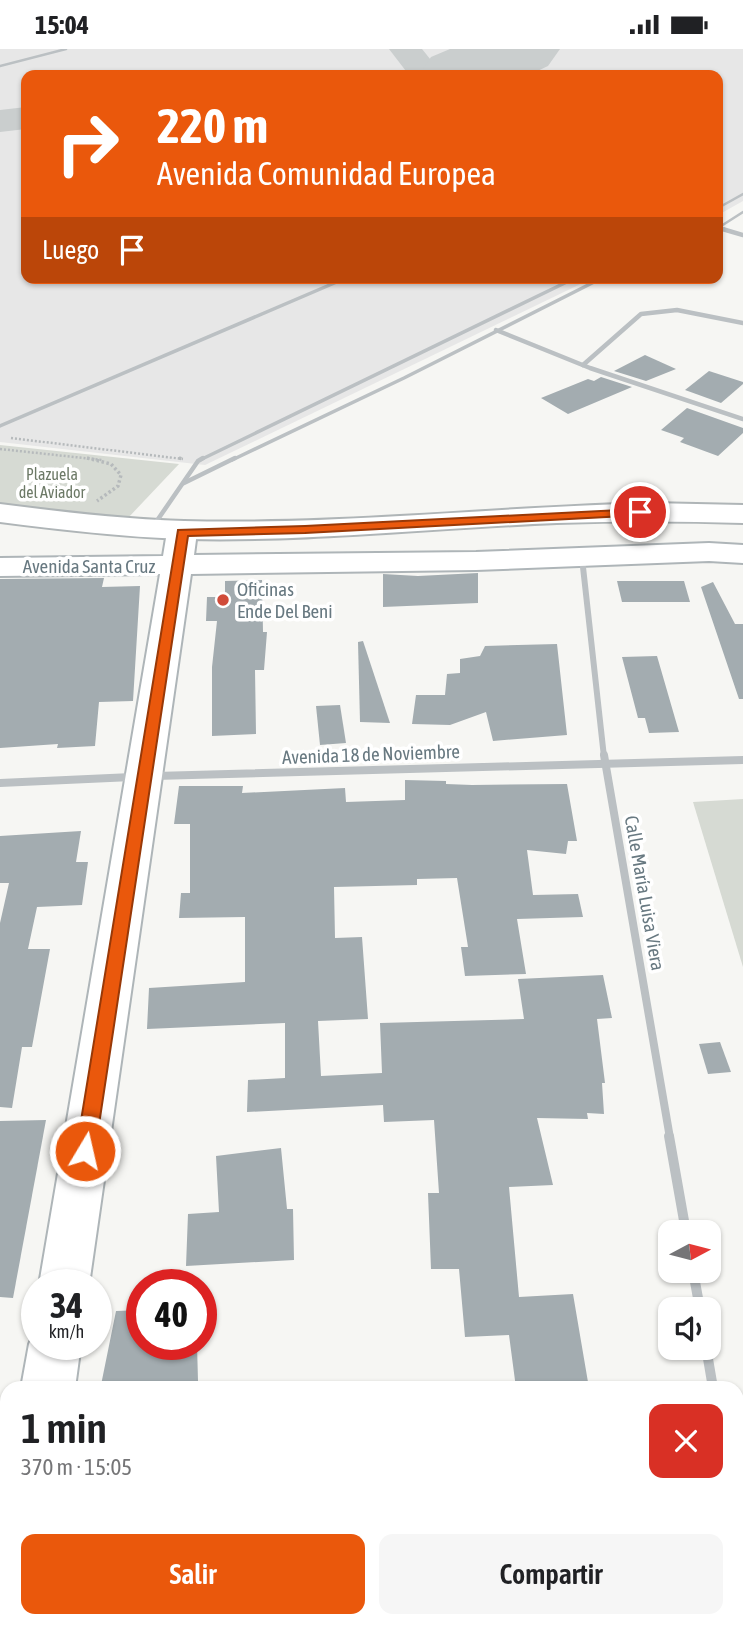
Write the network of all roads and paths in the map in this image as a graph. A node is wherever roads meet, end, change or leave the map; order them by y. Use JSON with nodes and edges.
{"nodes":[{"id":1,"x":66,"y":49,"type":"edge"},
{"id":2,"x":0,"y":66,"type":"edge"},
{"id":3,"x":743,"y":194,"type":"edge"},
{"id":4,"x":723,"y":205,"type":"edge"},
{"id":5,"x":743,"y":212,"type":"edge"},
{"id":6,"x":723,"y":225,"type":"edge"},
{"id":7,"x":723,"y":229,"type":"edge"},
{"id":8,"x":743,"y":235,"type":"edge"},
{"id":9,"x":332,"y":284,"type":"edge"},
{"id":10,"x":563,"y":284,"type":"edge"},
{"id":11,"x":590,"y":284,"type":"edge"},
{"id":12,"x":743,"y":323,"type":"edge"},
{"id":13,"x":496,"y":330,"type":"junction"},
{"id":14,"x":583,"y":365,"type":"junction"},
{"id":15,"x":743,"y":419,"type":"edge"},
{"id":16,"x":0,"y":426,"type":"edge"},
{"id":17,"x":0,"y":436,"type":"edge"},
{"id":18,"x":0,"y":449,"type":"edge"},
{"id":19,"x":198,"y":461,"type":"junction"},
{"id":20,"x":183,"y":484,"type":"junction"},
{"id":21,"x":90,"y":503,"type":"dead end"},
{"id":22,"x":0,"y":513,"type":"edge"},
{"id":23,"x":743,"y":515,"type":"edge"},
{"id":24,"x":170,"y":542,"type":"junction"},
{"id":25,"x":743,"y":554,"type":"edge"},
{"id":26,"x":582,"y":558,"type":"junction"},
{"id":27,"x":0,"y":567,"type":"edge"},
{"id":28,"x":743,"y":760,"type":"edge"},
{"id":29,"x":605,"y":764,"type":"junction"},
{"id":30,"x":145,"y":776,"type":"junction"},
{"id":31,"x":0,"y":783,"type":"edge"},
{"id":32,"x":684,"y":1220,"type":"edge"},
{"id":33,"x":67,"y":1269,"type":"edge"},
{"id":34,"x":52,"y":1360,"type":"edge"},
{"id":35,"x":708,"y":1360,"type":"edge"},
{"id":36,"x":49,"y":1381,"type":"edge"},
{"id":37,"x":712,"y":1381,"type":"edge"}],
"edges":[{"from":1,"to":2,"type":"lane"},
{"from":3,"to":4,"type":"lane"},
{"from":5,"to":6,"type":"lane"},
{"from":7,"to":8,"type":"street"},
{"from":9,"to":16,"type":"lane"},
{"from":10,"to":19,"type":"lane"},
{"from":11,"to":13,"type":"lane"},
{"from":12,"to":14,"type":"street"},
{"from":13,"to":14,"type":"street"},
{"from":13,"to":20,"type":"lane"},
{"from":14,"to":15,"type":"street"},
{"from":17,"to":19,"type":"path"},
{"from":18,"to":21,"type":"path"},
{"from":19,"to":20,"type":"lane"},
{"from":20,"to":24,"type":"lane"},
{"from":22,"to":24,"type":"main road"},
{"from":23,"to":24,"type":"main road"},
{"from":24,"to":26,"type":"main road"},
{"from":24,"to":27,"type":"main road","name":"Avenida Santa Cruz"},
{"from":24,"to":30,"type":"main road"},
{"from":25,"to":26,"type":"main road"},
{"from":26,"to":29,"type":"street","name":"Calle María Luisa Viera"},
{"from":28,"to":29,"type":"street","name":"Avenida 18 de Noviembre"},
{"from":29,"to":30,"type":"street","name":"Avenida 18 de Noviembre"},
{"from":29,"to":32,"type":"street","name":"Calle María Luisa Viera"},
{"from":30,"to":31,"type":"street","name":"Avenida 18 de Noviembre"},
{"from":30,"to":33,"type":"main road"},
{"from":34,"to":36,"type":"main road"},
{"from":35,"to":37,"type":"street"}]}
